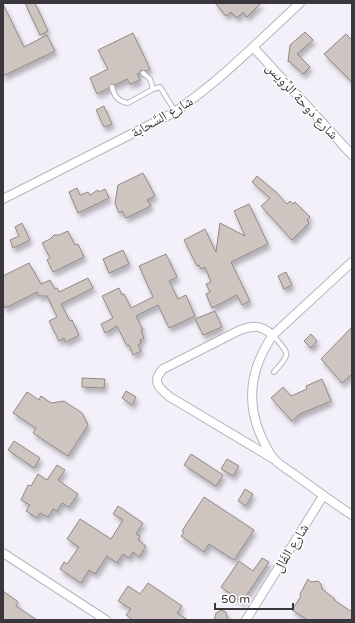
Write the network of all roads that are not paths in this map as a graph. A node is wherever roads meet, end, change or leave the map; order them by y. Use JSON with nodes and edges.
{"nodes":[{"id":1,"x":300,"y":3,"type":"edge"},
{"id":2,"x":253,"y":47,"type":"junction"},
{"id":3,"x":143,"y":73,"type":"dead end"},
{"id":4,"x":112,"y":88,"type":"dead end"},
{"id":5,"x":153,"y":89,"type":"junction"},
{"id":6,"x":175,"y":112,"type":"junction"},
{"id":7,"x":352,"y":155,"type":"edge"},
{"id":8,"x":3,"y":199,"type":"edge"},
{"id":9,"x":352,"y":262,"type":"edge"},
{"id":10,"x":273,"y":335,"type":"junction"},
{"id":11,"x":274,"y":372,"type":"dead end"},
{"id":12,"x":275,"y":460,"type":"junction"},
{"id":13,"x":323,"y":496,"type":"junction"},
{"id":14,"x":352,"y":514,"type":"edge"},
{"id":15,"x":3,"y":553,"type":"edge"},
{"id":16,"x":106,"y":620,"type":"edge"},
{"id":17,"x":246,"y":620,"type":"edge"}],
"edges":[{"from":1,"to":2,"type":"street","name":"شارع السَّحابة"},
{"from":2,"to":6,"type":"street","name":"شارع السَّحابة"},
{"from":2,"to":7,"type":"street","name":"شارع دَوحة الرِّوَيس"},
{"from":3,"to":5,"type":"lane"},
{"from":4,"to":5,"type":"lane"},
{"from":5,"to":6,"type":"lane"},
{"from":6,"to":8,"type":"street","name":"شارع السَّحابة"},
{"from":9,"to":10,"type":"street"},
{"from":10,"to":11,"type":"lane"},
{"from":10,"to":12,"type":"street"},
{"from":10,"to":12,"type":"street"},
{"from":12,"to":13,"type":"street"},
{"from":13,"to":14,"type":"street"},
{"from":13,"to":17,"type":"street","name":"شارع الفَال"},
{"from":15,"to":16,"type":"street"}]}
